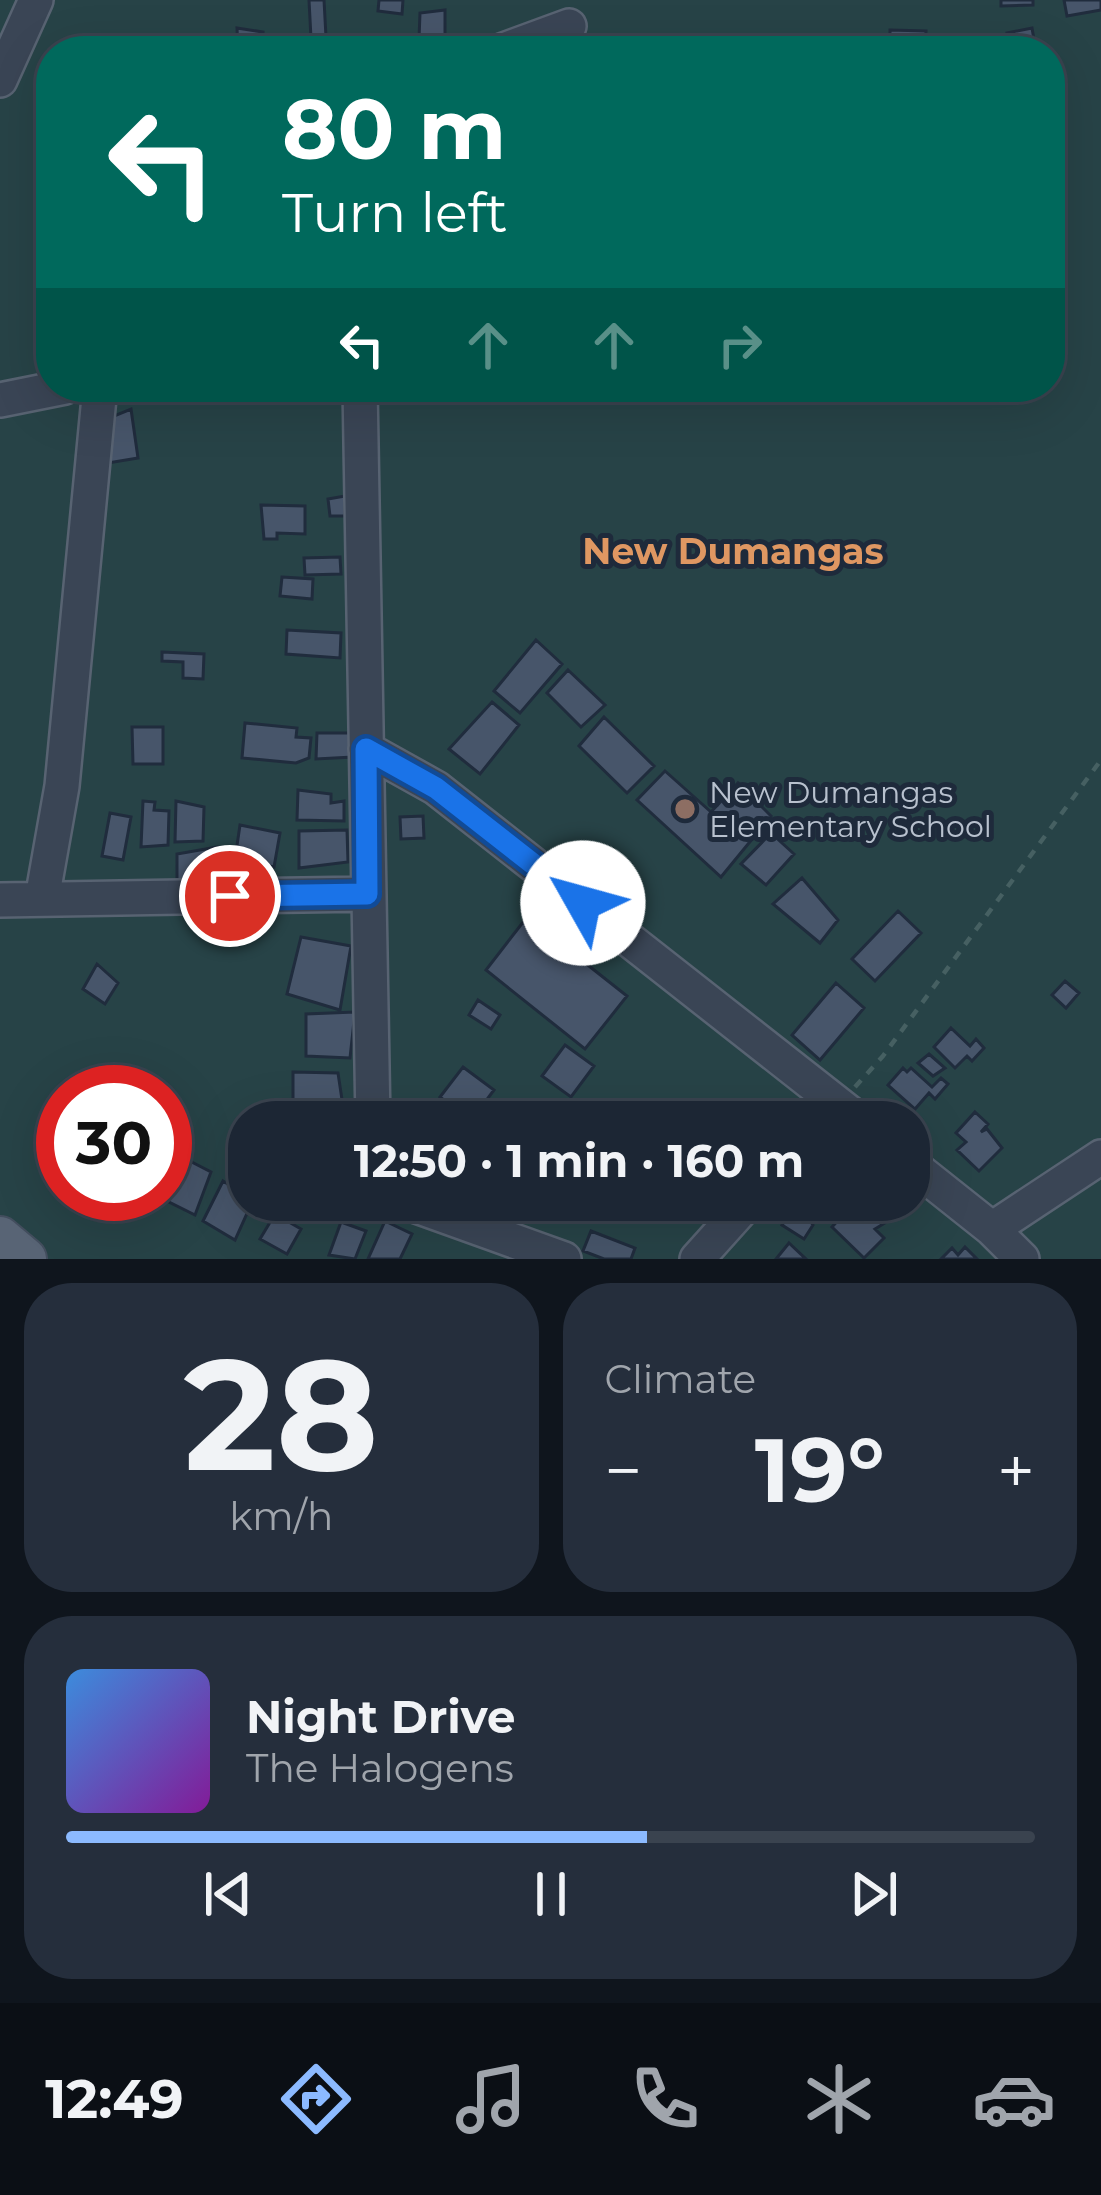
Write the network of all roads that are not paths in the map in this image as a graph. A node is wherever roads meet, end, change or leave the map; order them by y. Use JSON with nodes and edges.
{"nodes":[{"id":1,"x":36,"y":0,"type":"edge"},
{"id":2,"x":0,"y":80,"type":"edge"},
{"id":3,"x":36,"y":393,"type":"edge"},
{"id":4,"x":0,"y":400,"type":"edge"},
{"id":5,"x":99,"y":402,"type":"edge"},
{"id":6,"x":360,"y":402,"type":"edge"},
{"id":7,"x":366,"y":749,"type":"junction"},
{"id":8,"x":367,"y":894,"type":"junction"},
{"id":9,"x":42,"y":899,"type":"junction"},
{"id":10,"x":0,"y":900,"type":"edge"},
{"id":11,"x":372,"y":1101,"type":"edge"},
{"id":12,"x":822,"y":1101,"type":"edge"},
{"id":13,"x":1101,"y":1157,"type":"edge"},
{"id":14,"x":930,"y":1179,"type":"edge"},
{"id":15,"x":459,"y":1221,"type":"edge"},
{"id":16,"x":731,"y":1221,"type":"edge"},
{"id":17,"x":992,"y":1229,"type":"junction"},
{"id":18,"x":0,"y":1238,"type":"edge"},
{"id":19,"x":25,"y":1259,"type":"edge"},
{"id":20,"x":565,"y":1259,"type":"edge"},
{"id":21,"x":697,"y":1259,"type":"edge"},
{"id":22,"x":1022,"y":1259,"type":"edge"}],
"edges":[{"from":1,"to":2,"type":"street"},
{"from":3,"to":4,"type":"street"},
{"from":5,"to":9,"type":"street"},
{"from":6,"to":7,"type":"street"},
{"from":7,"to":8,"type":"street"},
{"from":7,"to":12,"type":"street"},
{"from":8,"to":9,"type":"street"},
{"from":8,"to":11,"type":"street"},
{"from":9,"to":10,"type":"street"},
{"from":13,"to":17,"type":"street"},
{"from":14,"to":17,"type":"street"},
{"from":15,"to":20,"type":"street"},
{"from":16,"to":21,"type":"street"},
{"from":17,"to":22,"type":"street"},
{"from":18,"to":19,"type":"main road"}]}
